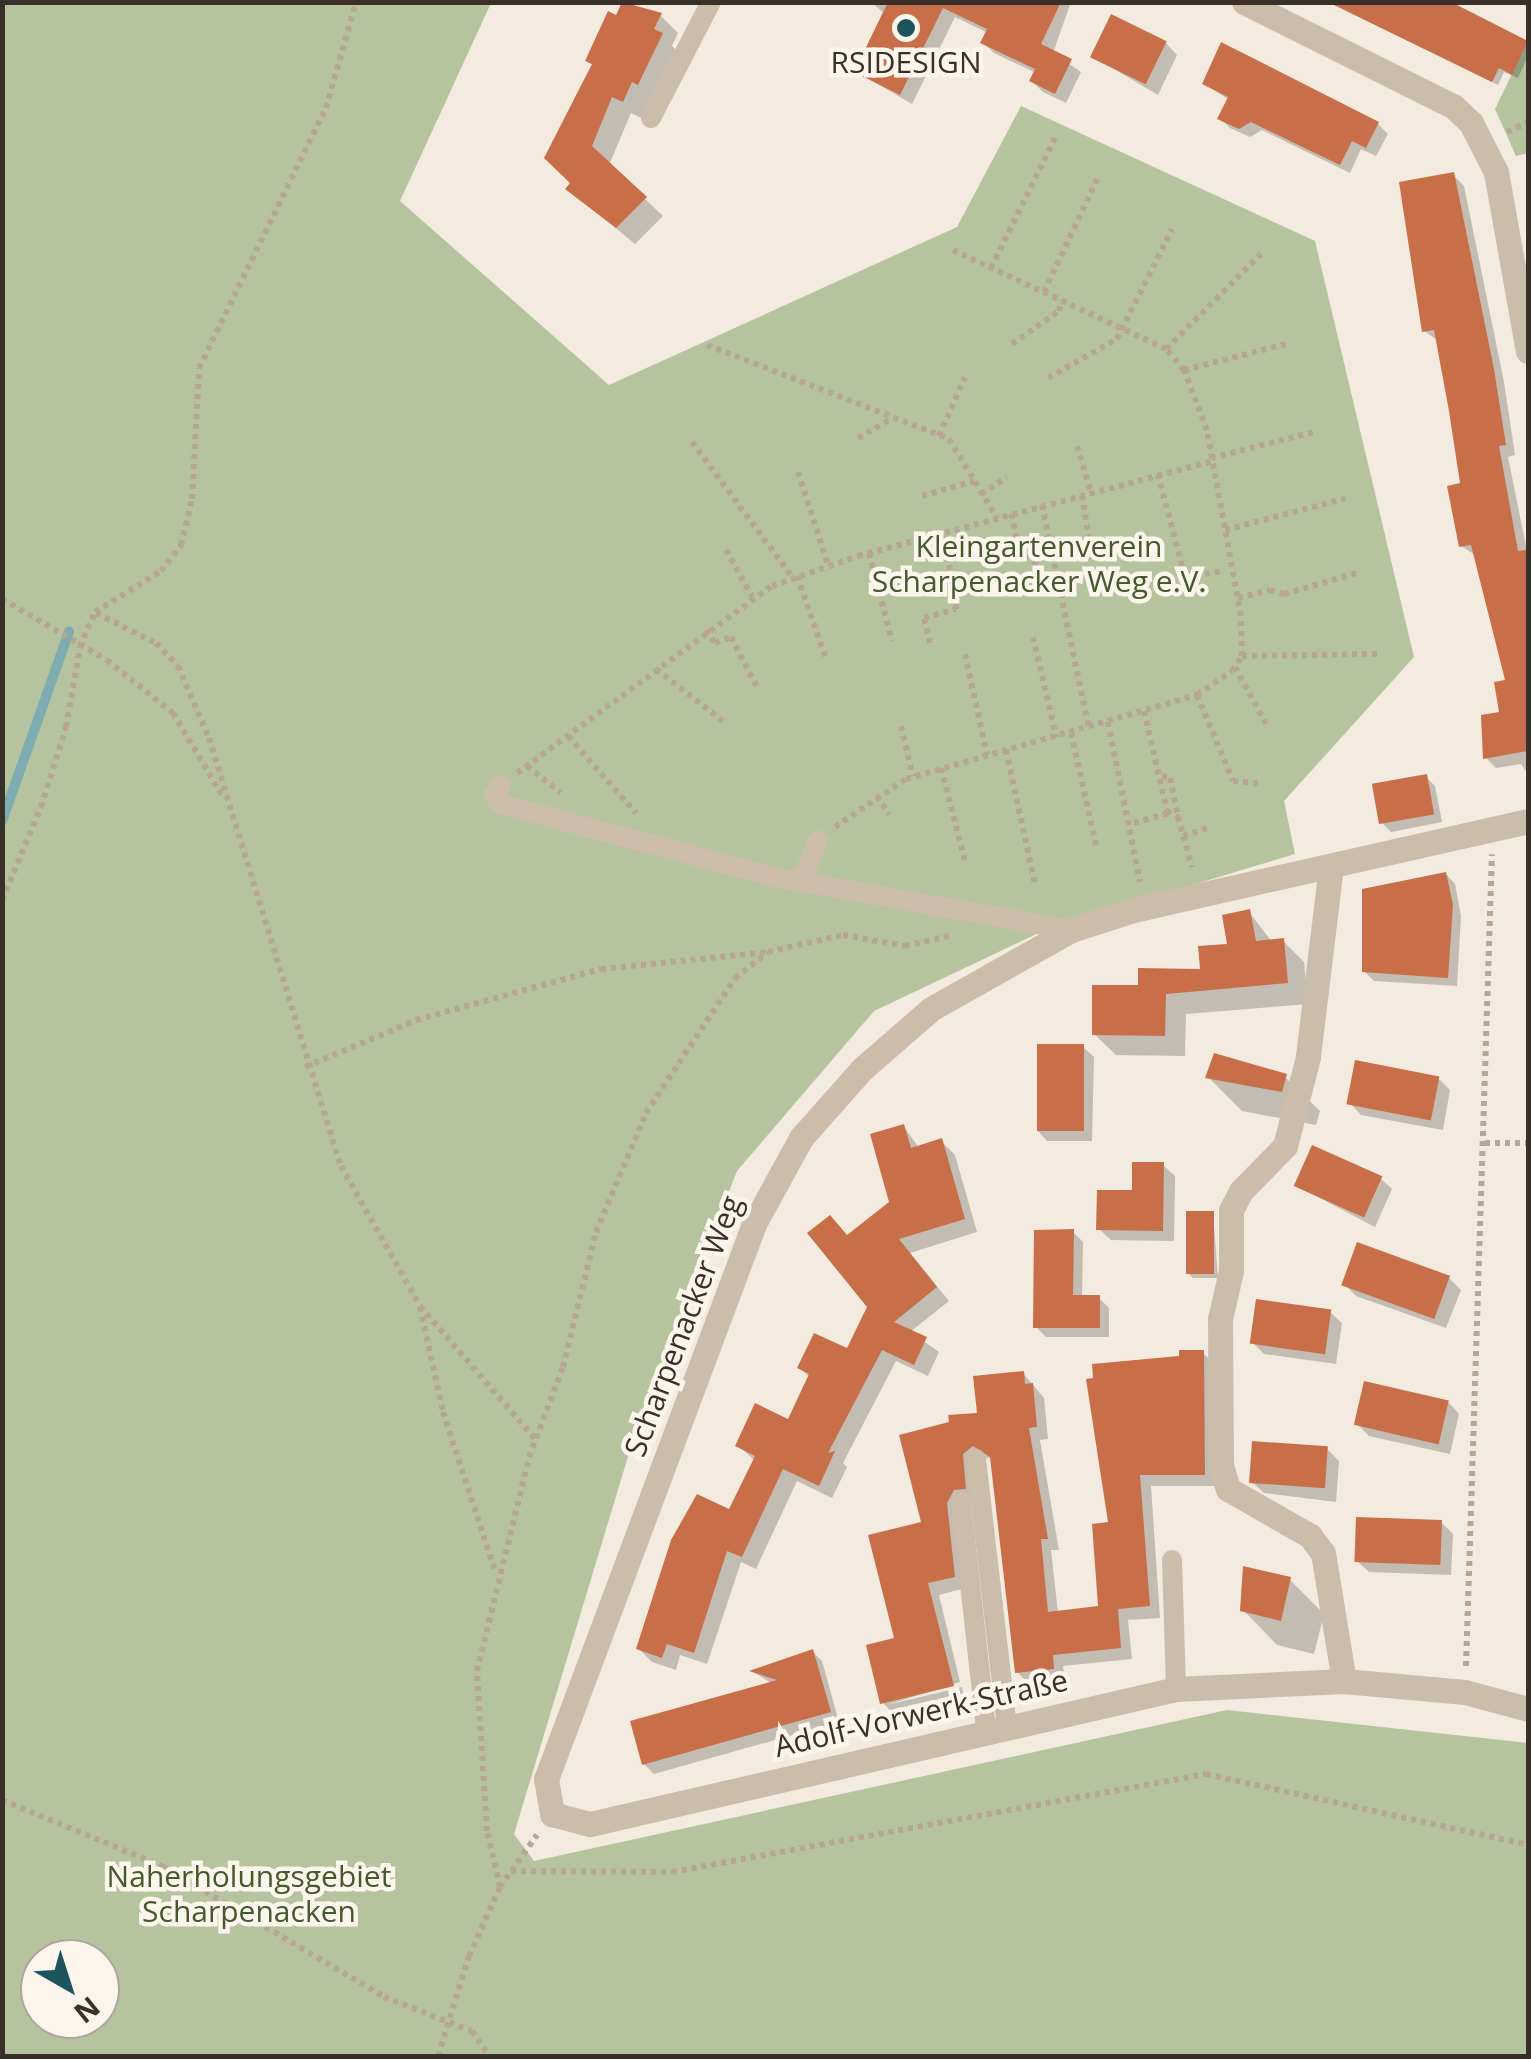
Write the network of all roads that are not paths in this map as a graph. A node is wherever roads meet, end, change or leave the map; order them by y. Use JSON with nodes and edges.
{"nodes":[{"id":1,"x":710,"y":2,"type":"edge"},
{"id":2,"x":1244,"y":2,"type":"edge"},
{"id":3,"x":651,"y":118,"type":"dead end"},
{"id":4,"x":1528,"y":351,"type":"edge"},
{"id":5,"x":501,"y":785,"type":"road end"},
{"id":6,"x":1528,"y":821,"type":"edge"},
{"id":7,"x":818,"y":840,"type":"road end"},
{"id":8,"x":1331,"y":866,"type":"junction"},
{"id":9,"x":800,"y":881,"type":"junction"},
{"id":10,"x":1072,"y":930,"type":"junction"},
{"id":11,"x":976,"y":1459,"type":"dead end"},
{"id":12,"x":960,"y":1502,"type":"dead end"},
{"id":13,"x":1172,"y":1560,"type":"dead end"},
{"id":14,"x":1344,"y":1681,"type":"junction"},
{"id":15,"x":1176,"y":1689,"type":"junction"},
{"id":16,"x":1528,"y":1709,"type":"edge"},
{"id":17,"x":997,"y":1727,"type":"junction"},
{"id":18,"x":546,"y":1779,"type":"joint"}],
"edges":[{"from":1,"to":3,"type":"lane"},
{"from":2,"to":4,"type":"street"},
{"from":5,"to":9,"type":"lane"},
{"from":6,"to":8,"type":"street","name":"Scharpenacker Weg"},
{"from":7,"to":9,"type":"lane"},
{"from":8,"to":10,"type":"street","name":"Scharpenacker Weg"},
{"from":8,"to":14,"type":"street"},
{"from":9,"to":10,"type":"lane"},
{"from":10,"to":18,"type":"street","name":"Scharpenacker Weg"},
{"from":11,"to":17,"type":"lane"},
{"from":12,"to":17,"type":"lane"},
{"from":13,"to":15,"type":"lane"},
{"from":14,"to":15,"type":"street","name":"Adolf-Vorwerk-Straße"},
{"from":14,"to":16,"type":"street","name":"Adolf-Vorwerk-Straße"},
{"from":15,"to":17,"type":"street","name":"Adolf-Vorwerk-Straße"},
{"from":17,"to":18,"type":"street","name":"Adolf-Vorwerk-Straße"}]}
